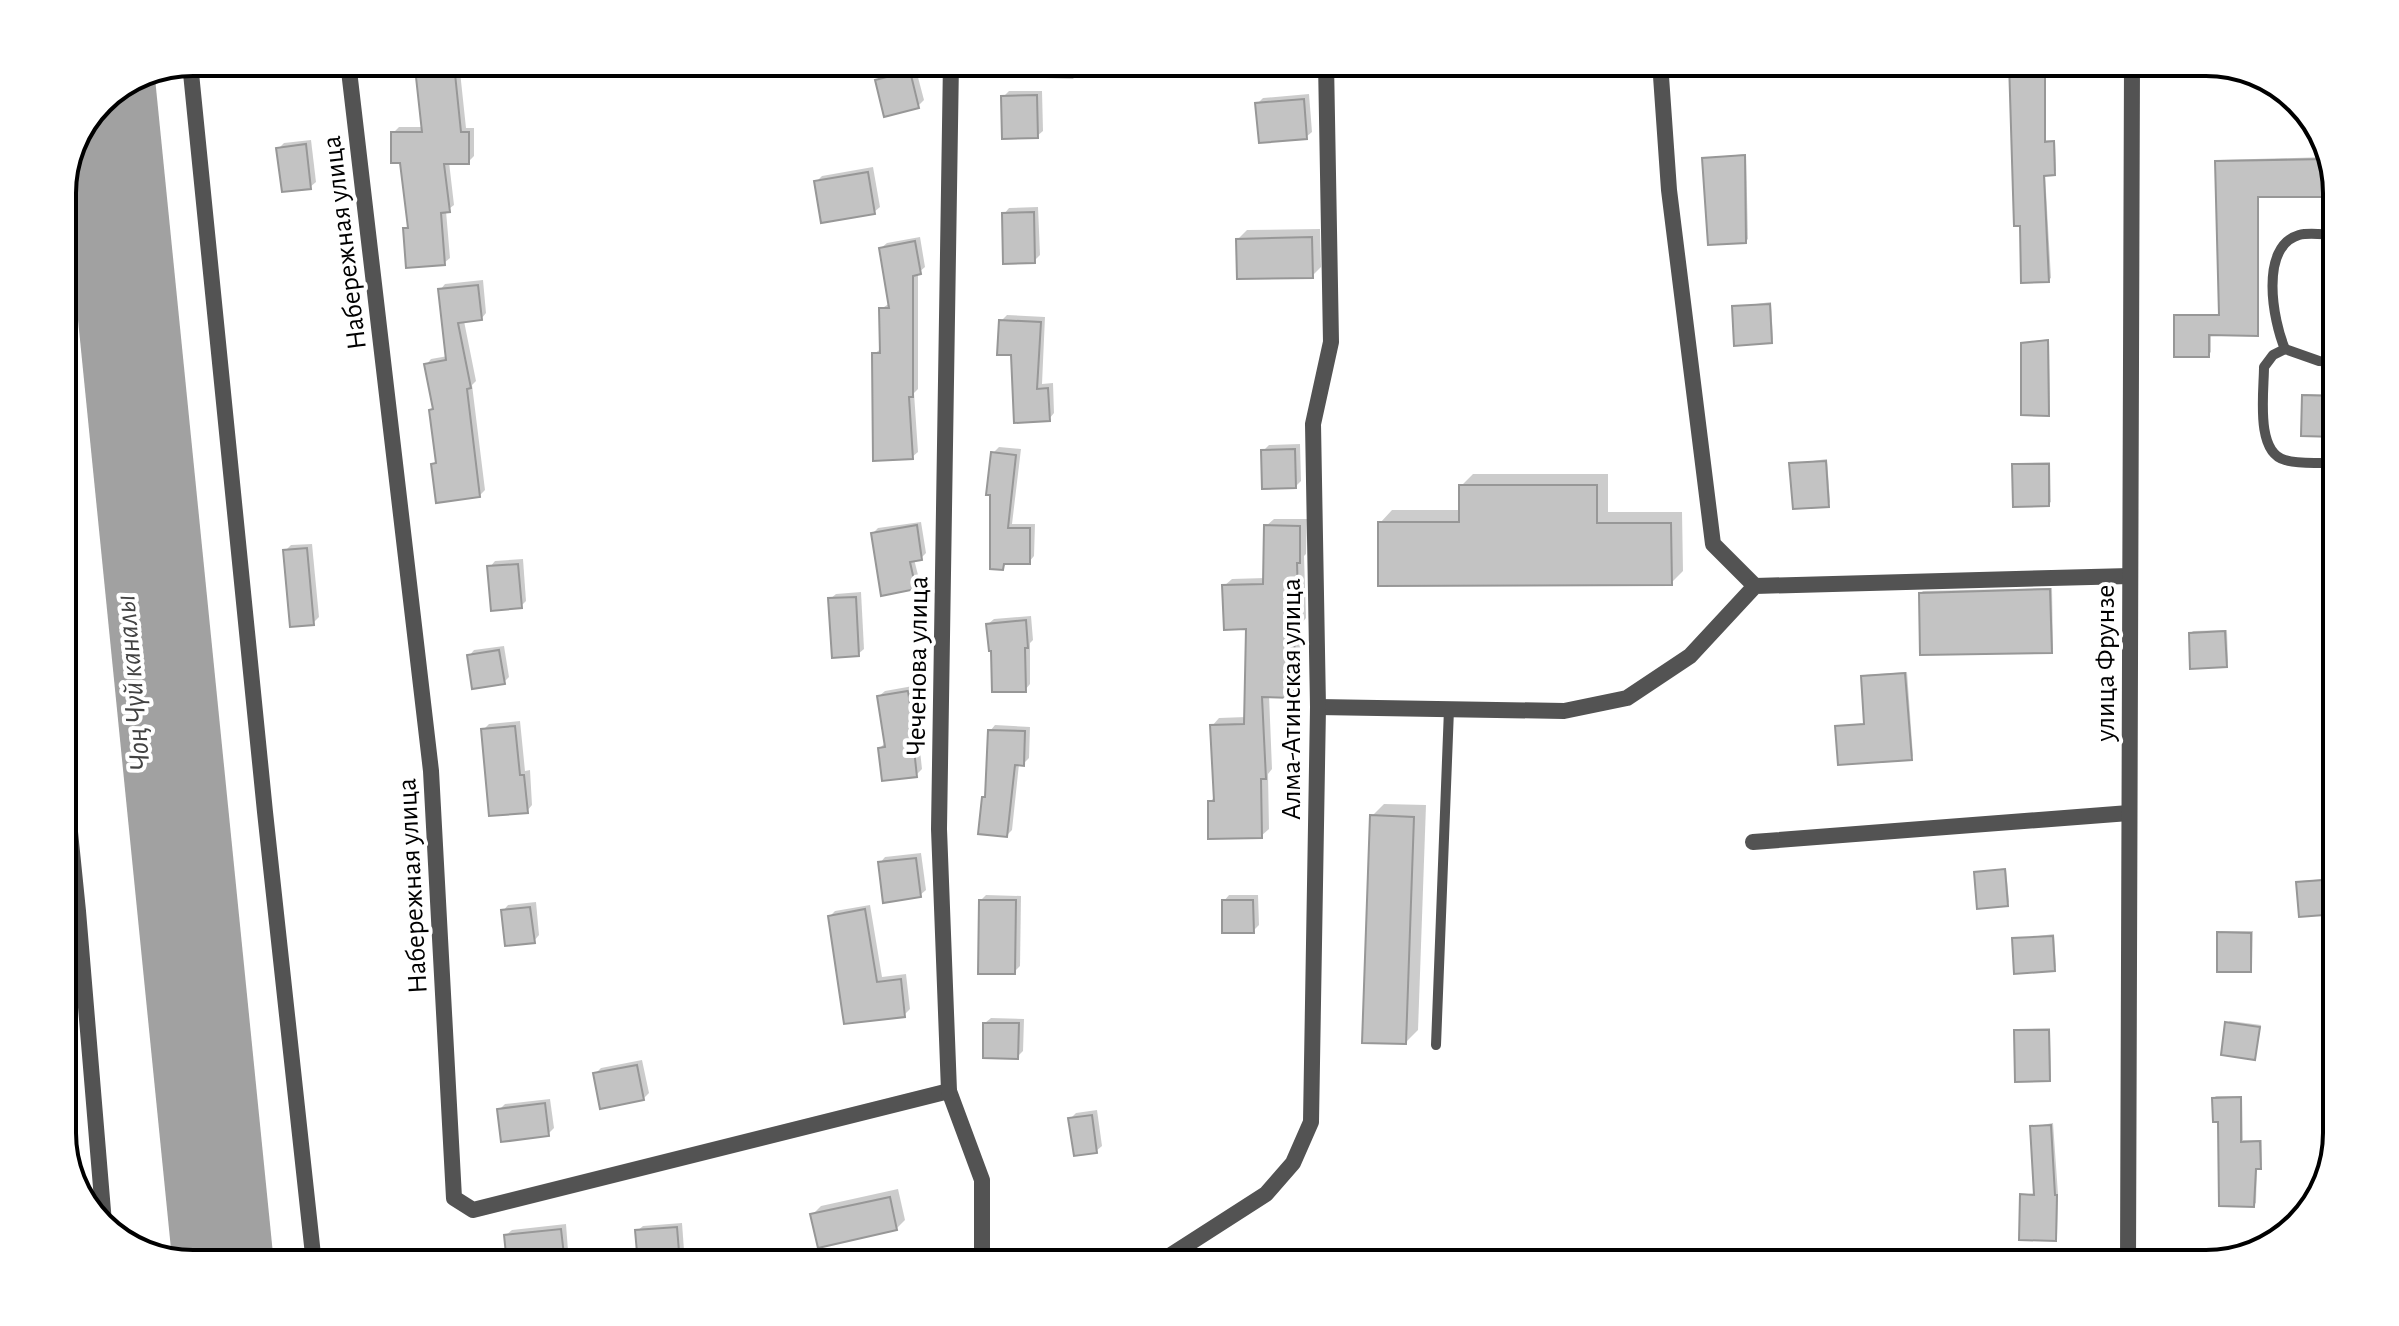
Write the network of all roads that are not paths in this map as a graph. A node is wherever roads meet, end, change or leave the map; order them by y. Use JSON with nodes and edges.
{"nodes":[{"id":1,"x":191,"y":76,"type":"edge"},
{"id":2,"x":350,"y":76,"type":"edge"},
{"id":3,"x":951,"y":76,"type":"edge"},
{"id":4,"x":1326,"y":76,"type":"edge"},
{"id":5,"x":1661,"y":76,"type":"edge"},
{"id":6,"x":2132,"y":76,"type":"edge"},
{"id":7,"x":2323,"y":235,"type":"edge"},
{"id":8,"x":2285,"y":349,"type":"junction"},
{"id":9,"x":2323,"y":361,"type":"edge"},
{"id":10,"x":2323,"y":462,"type":"edge"},
{"id":11,"x":2130,"y":576,"type":"junction"},
{"id":12,"x":1755,"y":586,"type":"junction"},
{"id":13,"x":1318,"y":707,"type":"junction"},
{"id":14,"x":1449,"y":709,"type":"junction"},
{"id":15,"x":2129,"y":813,"type":"junction"},
{"id":16,"x":1753,"y":842,"type":"dead end"},
{"id":17,"x":76,"y":967,"type":"edge"},
{"id":18,"x":1436,"y":1045,"type":"dead end"},
{"id":19,"x":949,"y":1091,"type":"junction"},
{"id":20,"x":102,"y":1206,"type":"edge"},
{"id":21,"x":312,"y":1250,"type":"edge"},
{"id":22,"x":982,"y":1250,"type":"edge"},
{"id":23,"x":1179,"y":1250,"type":"edge"},
{"id":24,"x":2128,"y":1250,"type":"edge"}],
"edges":[{"from":1,"to":21,"type":"street"},
{"from":2,"to":19,"type":"street","name":"Набережная улица"},
{"from":3,"to":19,"type":"street","name":"Чеченова улица"},
{"from":4,"to":13,"type":"street","name":"Алма-Атинская улица"},
{"from":5,"to":12,"type":"street"},
{"from":6,"to":11,"type":"street","name":"улица Фрунзе"},
{"from":7,"to":8,"type":"lane"},
{"from":8,"to":9,"type":"lane"},
{"from":8,"to":10,"type":"lane"},
{"from":11,"to":12,"type":"street"},
{"from":11,"to":15,"type":"street","name":"улица Фрунзе"},
{"from":12,"to":14,"type":"street"},
{"from":13,"to":14,"type":"street"},
{"from":13,"to":23,"type":"street","name":"Алма-Атинская улица"},
{"from":14,"to":18,"type":"lane"},
{"from":15,"to":16,"type":"street"},
{"from":15,"to":24,"type":"street","name":"улица Фрунзе"},
{"from":17,"to":20,"type":"street"},
{"from":19,"to":22,"type":"street","name":"Чеченова улица"}]}
